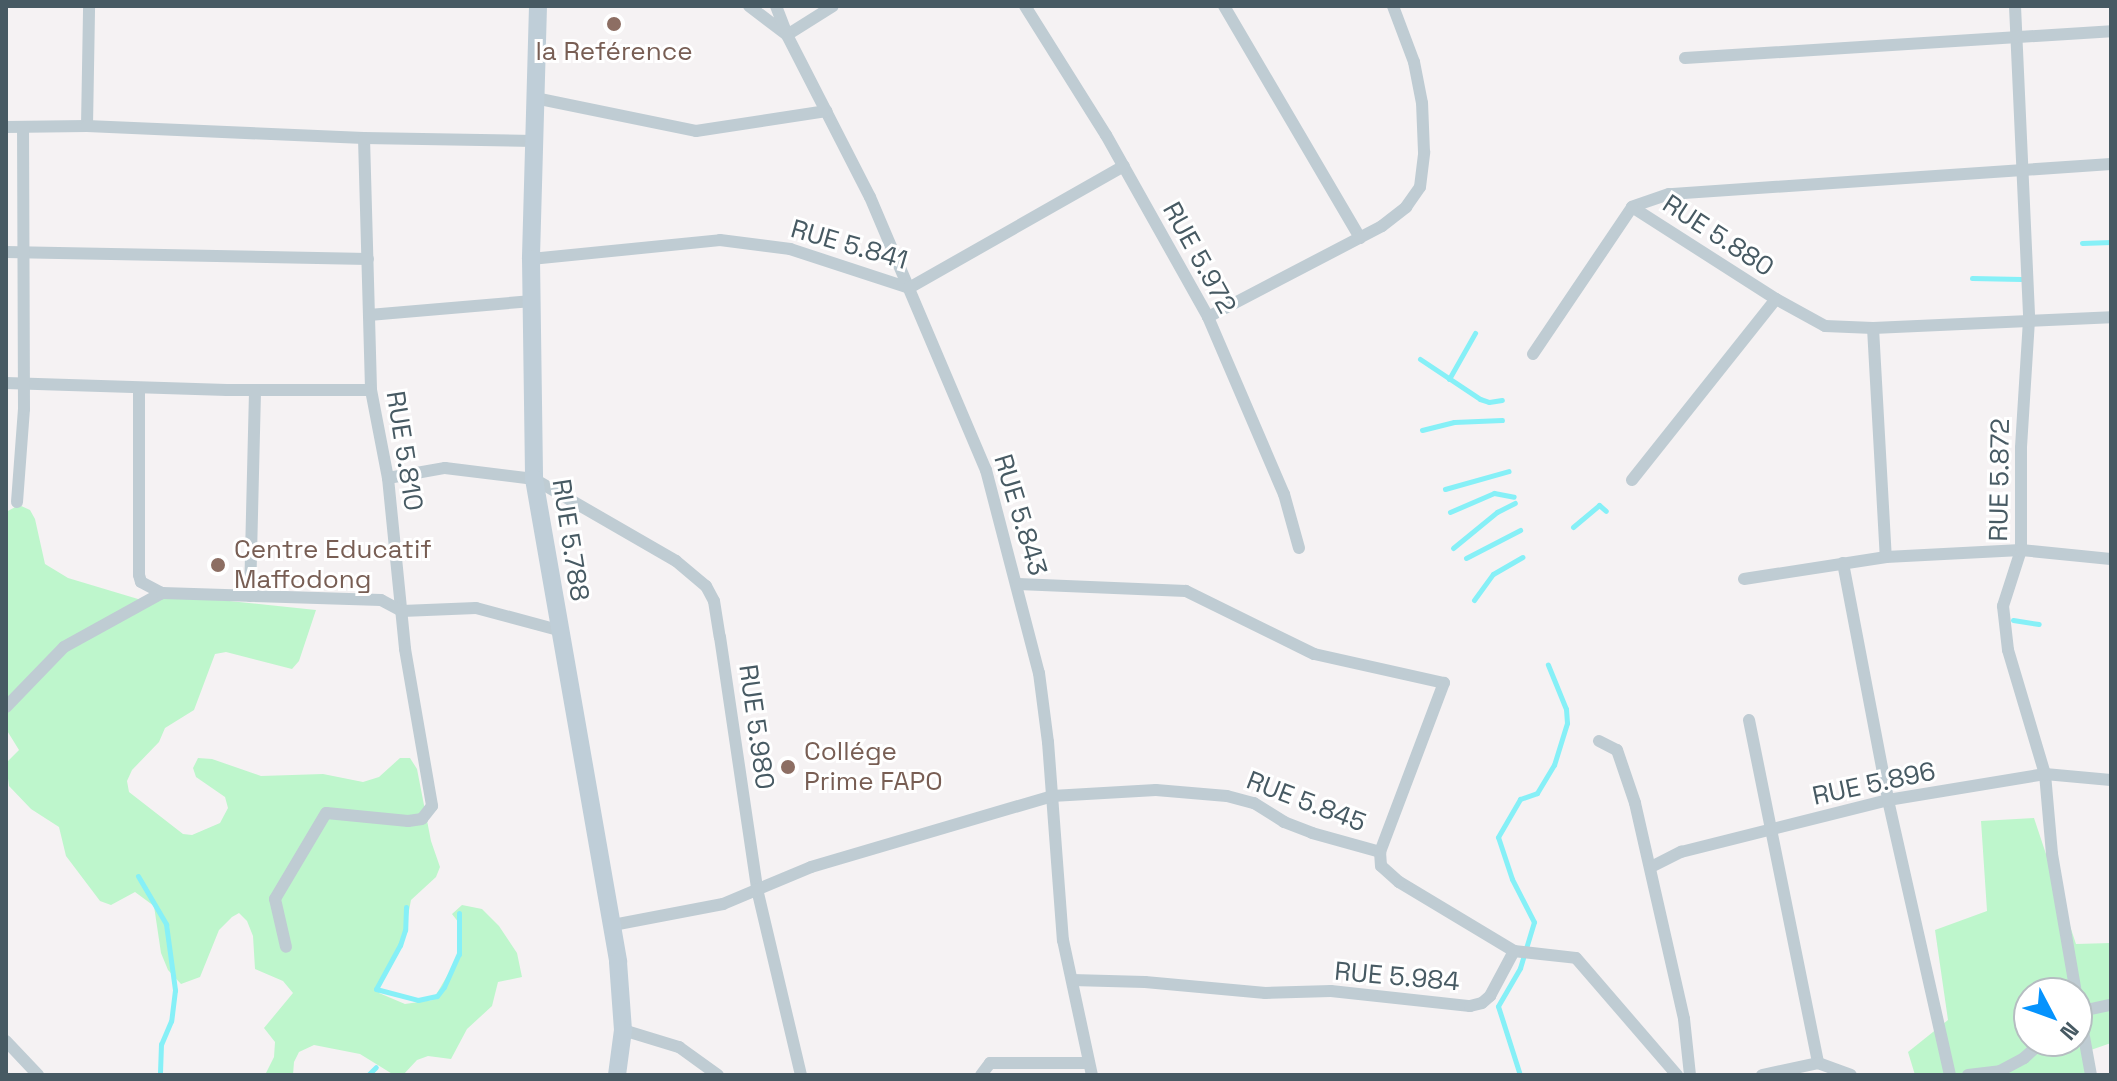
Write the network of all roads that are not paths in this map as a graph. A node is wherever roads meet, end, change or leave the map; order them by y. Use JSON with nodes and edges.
{"nodes":[{"id":1,"x":89,"y":6,"type":"edge"},
{"id":2,"x":538,"y":6,"type":"edge"},
{"id":3,"x":749,"y":6,"type":"edge"},
{"id":4,"x":776,"y":6,"type":"edge"},
{"id":5,"x":833,"y":6,"type":"edge"},
{"id":6,"x":1025,"y":6,"type":"edge"},
{"id":7,"x":1224,"y":6,"type":"edge"},
{"id":8,"x":1393,"y":6,"type":"edge"},
{"id":9,"x":2015,"y":6,"type":"edge"},
{"id":10,"x":2111,"y":31,"type":"edge"},
{"id":11,"x":787,"y":35,"type":"junction"},
{"id":12,"x":2017,"y":37,"type":"junction"},
{"id":13,"x":1685,"y":58,"type":"dead end"},
{"id":14,"x":535,"y":98,"type":"junction"},
{"id":15,"x":826,"y":111,"type":"junction"},
{"id":16,"x":87,"y":126,"type":"junction"},
{"id":17,"x":6,"y":127,"type":"edge"},
{"id":18,"x":23,"y":127,"type":"junction"},
{"id":19,"x":364,"y":138,"type":"junction"},
{"id":20,"x":534,"y":141,"type":"junction"},
{"id":21,"x":2111,"y":164,"type":"edge"},
{"id":22,"x":1124,"y":166,"type":"junction"},
{"id":23,"x":2022,"y":169,"type":"junction"},
{"id":24,"x":1632,"y":207,"type":"junction"},
{"id":25,"x":1360,"y":238,"type":"junction"},
{"id":26,"x":6,"y":252,"type":"edge"},
{"id":27,"x":22,"y":252,"type":"junction"},
{"id":28,"x":368,"y":259,"type":"junction"},
{"id":29,"x":531,"y":259,"type":"junction"},
{"id":30,"x":909,"y":288,"type":"junction"},
{"id":31,"x":1776,"y":299,"type":"junction"},
{"id":32,"x":532,"y":301,"type":"junction"},
{"id":33,"x":369,"y":315,"type":"junction"},
{"id":34,"x":1208,"y":317,"type":"junction"},
{"id":35,"x":2111,"y":317,"type":"edge"},
{"id":36,"x":2029,"y":320,"type":"junction"},
{"id":37,"x":1873,"y":328,"type":"junction"},
{"id":38,"x":1533,"y":354,"type":"dead end"},
{"id":39,"x":6,"y":383,"type":"edge"},
{"id":40,"x":24,"y":383,"type":"junction"},
{"id":41,"x":139,"y":388,"type":"junction"},
{"id":42,"x":371,"y":390,"type":"junction"},
{"id":43,"x":255,"y":391,"type":"junction"},
{"id":44,"x":388,"y":478,"type":"junction"},
{"id":45,"x":534,"y":479,"type":"junction"},
{"id":46,"x":1632,"y":480,"type":"dead end"},
{"id":47,"x":17,"y":502,"type":"dead end"},
{"id":48,"x":1299,"y":548,"type":"dead end"},
{"id":49,"x":2021,"y":550,"type":"junction"},
{"id":50,"x":1886,"y":557,"type":"junction"},
{"id":51,"x":2111,"y":559,"type":"edge"},
{"id":52,"x":1843,"y":563,"type":"junction"},
{"id":53,"x":1744,"y":579,"type":"dead end"},
{"id":54,"x":1018,"y":584,"type":"junction"},
{"id":55,"x":162,"y":593,"type":"junction"},
{"id":56,"x":250,"y":596,"type":"junction"},
{"id":57,"x":402,"y":611,"type":"junction"},
{"id":58,"x":558,"y":630,"type":"junction"},
{"id":59,"x":6,"y":707,"type":"edge"},
{"id":60,"x":1749,"y":720,"type":"dead end"},
{"id":61,"x":1599,"y":741,"type":"dead end"},
{"id":62,"x":2045,"y":774,"type":"junction"},
{"id":63,"x":2111,"y":780,"type":"edge"},
{"id":64,"x":1052,"y":796,"type":"junction"},
{"id":65,"x":1888,"y":800,"type":"junction"},
{"id":66,"x":1770,"y":829,"type":"junction"},
{"id":67,"x":1380,"y":852,"type":"junction"},
{"id":68,"x":1651,"y":867,"type":"junction"},
{"id":69,"x":757,"y":889,"type":"junction"},
{"id":70,"x":613,"y":925,"type":"junction"},
{"id":71,"x":286,"y":947,"type":"dead end"},
{"id":72,"x":1514,"y":951,"type":"junction"},
{"id":73,"x":2073,"y":977,"type":"edge"},
{"id":74,"x":1072,"y":980,"type":"junction"},
{"id":75,"x":623,"y":1030,"type":"junction"},
{"id":76,"x":6,"y":1041,"type":"edge"},
{"id":77,"x":2025,"y":1057,"type":"edge"},
{"id":78,"x":1818,"y":1063,"type":"junction"},
{"id":79,"x":1090,"y":1069,"type":"edge"},
{"id":80,"x":2000,"y":1073,"type":"edge"},
{"id":81,"x":38,"y":1075,"type":"edge"},
{"id":82,"x":617,"y":1075,"type":"edge"},
{"id":83,"x":718,"y":1075,"type":"edge"},
{"id":84,"x":801,"y":1075,"type":"edge"},
{"id":85,"x":981,"y":1075,"type":"edge"},
{"id":86,"x":1677,"y":1075,"type":"edge"},
{"id":87,"x":1690,"y":1075,"type":"edge"},
{"id":88,"x":1762,"y":1075,"type":"edge"},
{"id":89,"x":1851,"y":1075,"type":"edge"},
{"id":90,"x":1950,"y":1075,"type":"edge"},
{"id":91,"x":1968,"y":1075,"type":"edge"}],
"edges":[{"from":1,"to":16,"type":"street"},
{"from":2,"to":14,"type":"street","name":"RUE 5.788"},
{"from":3,"to":11,"type":"street"},
{"from":4,"to":11,"type":"street","name":"RUE 5.843"},
{"from":5,"to":11,"type":"street"},
{"from":6,"to":22,"type":"street","name":"RUE 5.972"},
{"from":7,"to":25,"type":"street"},
{"from":8,"to":25,"type":"street"},
{"from":9,"to":12,"type":"street","name":"RUE 5.872"},
{"from":10,"to":12,"type":"street"},
{"from":11,"to":15,"type":"street","name":"RUE 5.843"},
{"from":12,"to":13,"type":"street"},
{"from":12,"to":23,"type":"street","name":"RUE 5.872"},
{"from":14,"to":15,"type":"street"},
{"from":14,"to":20,"type":"street","name":"RUE 5.788"},
{"from":15,"to":30,"type":"street","name":"RUE 5.843"},
{"from":16,"to":18,"type":"street"},
{"from":16,"to":19,"type":"street"},
{"from":17,"to":18,"type":"street"},
{"from":18,"to":27,"type":"street"},
{"from":19,"to":20,"type":"street"},
{"from":19,"to":28,"type":"street","name":"RUE 5.810"},
{"from":20,"to":29,"type":"street","name":"RUE 5.788"},
{"from":21,"to":23,"type":"street","name":"RUE 5.880"},
{"from":22,"to":30,"type":"street","name":"RUE 5.841"},
{"from":22,"to":34,"type":"street","name":"RUE 5.972"},
{"from":23,"to":24,"type":"street","name":"RUE 5.880"},
{"from":23,"to":36,"type":"street","name":"RUE 5.872"},
{"from":24,"to":31,"type":"street","name":"RUE 5.880"},
{"from":24,"to":38,"type":"street"},
{"from":25,"to":34,"type":"street"},
{"from":26,"to":27,"type":"street"},
{"from":27,"to":28,"type":"street"},
{"from":27,"to":40,"type":"street"},
{"from":28,"to":33,"type":"street","name":"RUE 5.810"},
{"from":29,"to":30,"type":"street","name":"RUE 5.841"},
{"from":29,"to":32,"type":"street","name":"RUE 5.788"},
{"from":30,"to":54,"type":"street","name":"RUE 5.843"},
{"from":31,"to":37,"type":"street","name":"RUE 5.880"},
{"from":31,"to":46,"type":"street"},
{"from":32,"to":33,"type":"street"},
{"from":32,"to":45,"type":"street","name":"RUE 5.788"},
{"from":33,"to":42,"type":"street","name":"RUE 5.810"},
{"from":34,"to":48,"type":"street","name":"RUE 5.972"},
{"from":35,"to":36,"type":"street","name":"RUE 5.880"},
{"from":36,"to":37,"type":"street","name":"RUE 5.880"},
{"from":36,"to":49,"type":"street","name":"RUE 5.872"},
{"from":37,"to":50,"type":"street"},
{"from":39,"to":40,"type":"street"},
{"from":40,"to":41,"type":"street"},
{"from":40,"to":47,"type":"street"},
{"from":41,"to":43,"type":"street"},
{"from":41,"to":55,"type":"street"},
{"from":42,"to":43,"type":"street"},
{"from":42,"to":44,"type":"street","name":"RUE 5.810"},
{"from":43,"to":56,"type":"street"},
{"from":44,"to":45,"type":"street"},
{"from":44,"to":57,"type":"street","name":"RUE 5.810"},
{"from":45,"to":58,"type":"street","name":"RUE 5.788"},
{"from":45,"to":69,"type":"street","name":"RUE 5.980"},
{"from":49,"to":50,"type":"street"},
{"from":49,"to":51,"type":"street"},
{"from":49,"to":62,"type":"street","name":"RUE 5.872"},
{"from":50,"to":52,"type":"street"},
{"from":52,"to":53,"type":"street"},
{"from":52,"to":65,"type":"street"},
{"from":54,"to":64,"type":"street","name":"RUE 5.843"},
{"from":54,"to":67,"type":"street","name":"RUE 5.845"},
{"from":55,"to":56,"type":"street"},
{"from":55,"to":59,"type":"street"},
{"from":56,"to":57,"type":"street"},
{"from":57,"to":58,"type":"street"},
{"from":57,"to":71,"type":"street","name":"RUE 5.810"},
{"from":58,"to":70,"type":"street","name":"RUE 5.788"},
{"from":60,"to":66,"type":"street"},
{"from":61,"to":68,"type":"street"},
{"from":62,"to":63,"type":"street","name":"RUE 5.896"},
{"from":62,"to":65,"type":"street","name":"RUE 5.896"},
{"from":62,"to":73,"type":"street","name":"RUE 5.872"},
{"from":64,"to":67,"type":"street","name":"RUE 5.845"},
{"from":64,"to":69,"type":"street","name":"RUE 5.845"},
{"from":64,"to":74,"type":"street","name":"RUE 5.843"},
{"from":65,"to":66,"type":"street","name":"RUE 5.896"},
{"from":65,"to":90,"type":"street"},
{"from":66,"to":68,"type":"street","name":"RUE 5.896"},
{"from":66,"to":78,"type":"street"},
{"from":67,"to":72,"type":"street"},
{"from":68,"to":87,"type":"street"},
{"from":69,"to":70,"type":"street","name":"RUE 5.845"},
{"from":69,"to":84,"type":"street","name":"RUE 5.980"},
{"from":70,"to":75,"type":"street","name":"RUE 5.788"},
{"from":72,"to":74,"type":"street","name":"RUE 5.984"},
{"from":72,"to":86,"type":"street"},
{"from":74,"to":79,"type":"street","name":"RUE 5.843"},
{"from":75,"to":82,"type":"street","name":"RUE 5.788"},
{"from":75,"to":83,"type":"street"},
{"from":76,"to":81,"type":"street"},
{"from":77,"to":80,"type":"street"},
{"from":78,"to":88,"type":"street"},
{"from":78,"to":89,"type":"street"},
{"from":79,"to":85,"type":"street"},
{"from":80,"to":91,"type":"street"}]}
